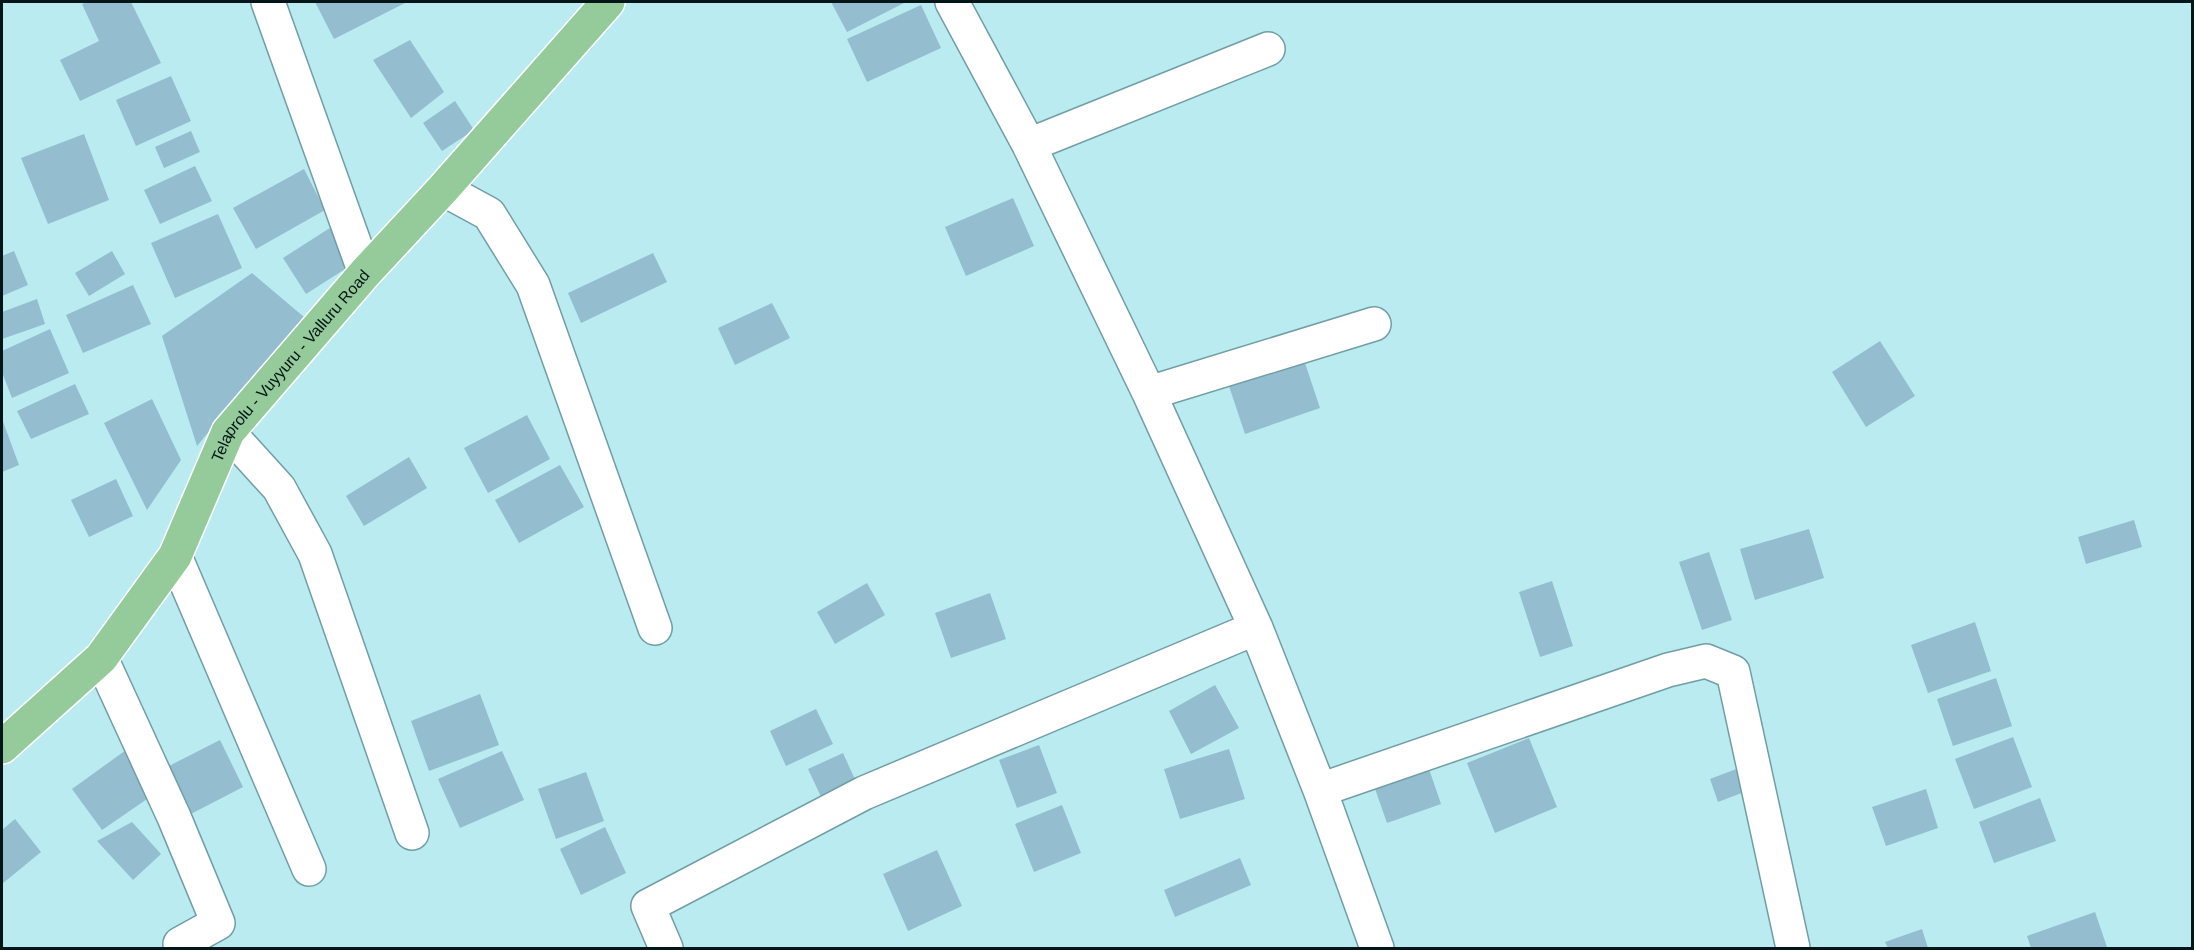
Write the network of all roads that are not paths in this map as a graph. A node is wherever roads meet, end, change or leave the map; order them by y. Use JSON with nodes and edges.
{"nodes":[{"id":1,"x":268,"y":2,"type":"edge"},
{"id":2,"x":608,"y":2,"type":"edge"},
{"id":3,"x":952,"y":2,"type":"edge"},
{"id":4,"x":1268,"y":49,"type":"dead end"},
{"id":5,"x":1029,"y":145,"type":"junction"},
{"id":6,"x":443,"y":189,"type":"junction"},
{"id":7,"x":365,"y":273,"type":"junction"},
{"id":8,"x":1374,"y":324,"type":"dead end"},
{"id":9,"x":1149,"y":393,"type":"junction"},
{"id":10,"x":228,"y":432,"type":"junction"},
{"id":11,"x":175,"y":556,"type":"junction"},
{"id":12,"x":655,"y":628,"type":"dead end"},
{"id":13,"x":1256,"y":628,"type":"junction"},
{"id":14,"x":101,"y":658,"type":"junction"},
{"id":15,"x":2,"y":747,"type":"edge"},
{"id":16,"x":1320,"y":790,"type":"junction"},
{"id":17,"x":412,"y":833,"type":"dead end"},
{"id":18,"x":309,"y":869,"type":"dead end"},
{"id":19,"x":180,"y":944,"type":"dead end"},
{"id":20,"x":666,"y":948,"type":"edge"},
{"id":21,"x":1377,"y":948,"type":"edge"},
{"id":22,"x":1793,"y":948,"type":"edge"}],
"edges":[{"from":1,"to":7,"type":"street"},
{"from":2,"to":6,"type":"main road","name":"Telaprolu - Vuyyuru - Valluru Road"},
{"from":3,"to":5,"type":"street"},
{"from":4,"to":5,"type":"street"},
{"from":5,"to":9,"type":"street"},
{"from":6,"to":7,"type":"main road","name":"Telaprolu - Vuyyuru - Valluru Road"},
{"from":6,"to":12,"type":"street"},
{"from":7,"to":10,"type":"main road","name":"Telaprolu - Vuyyuru - Valluru Road"},
{"from":8,"to":9,"type":"street"},
{"from":9,"to":13,"type":"street"},
{"from":10,"to":11,"type":"main road","name":"Telaprolu - Vuyyuru - Valluru Road"},
{"from":10,"to":17,"type":"street"},
{"from":11,"to":14,"type":"main road","name":"Telaprolu - Vuyyuru - Valluru Road"},
{"from":11,"to":18,"type":"street"},
{"from":13,"to":16,"type":"street"},
{"from":13,"to":20,"type":"street"},
{"from":14,"to":15,"type":"main road","name":"Telaprolu - Vuyyuru - Valluru Road"},
{"from":14,"to":19,"type":"street"},
{"from":16,"to":21,"type":"street"},
{"from":16,"to":22,"type":"street"}]}
